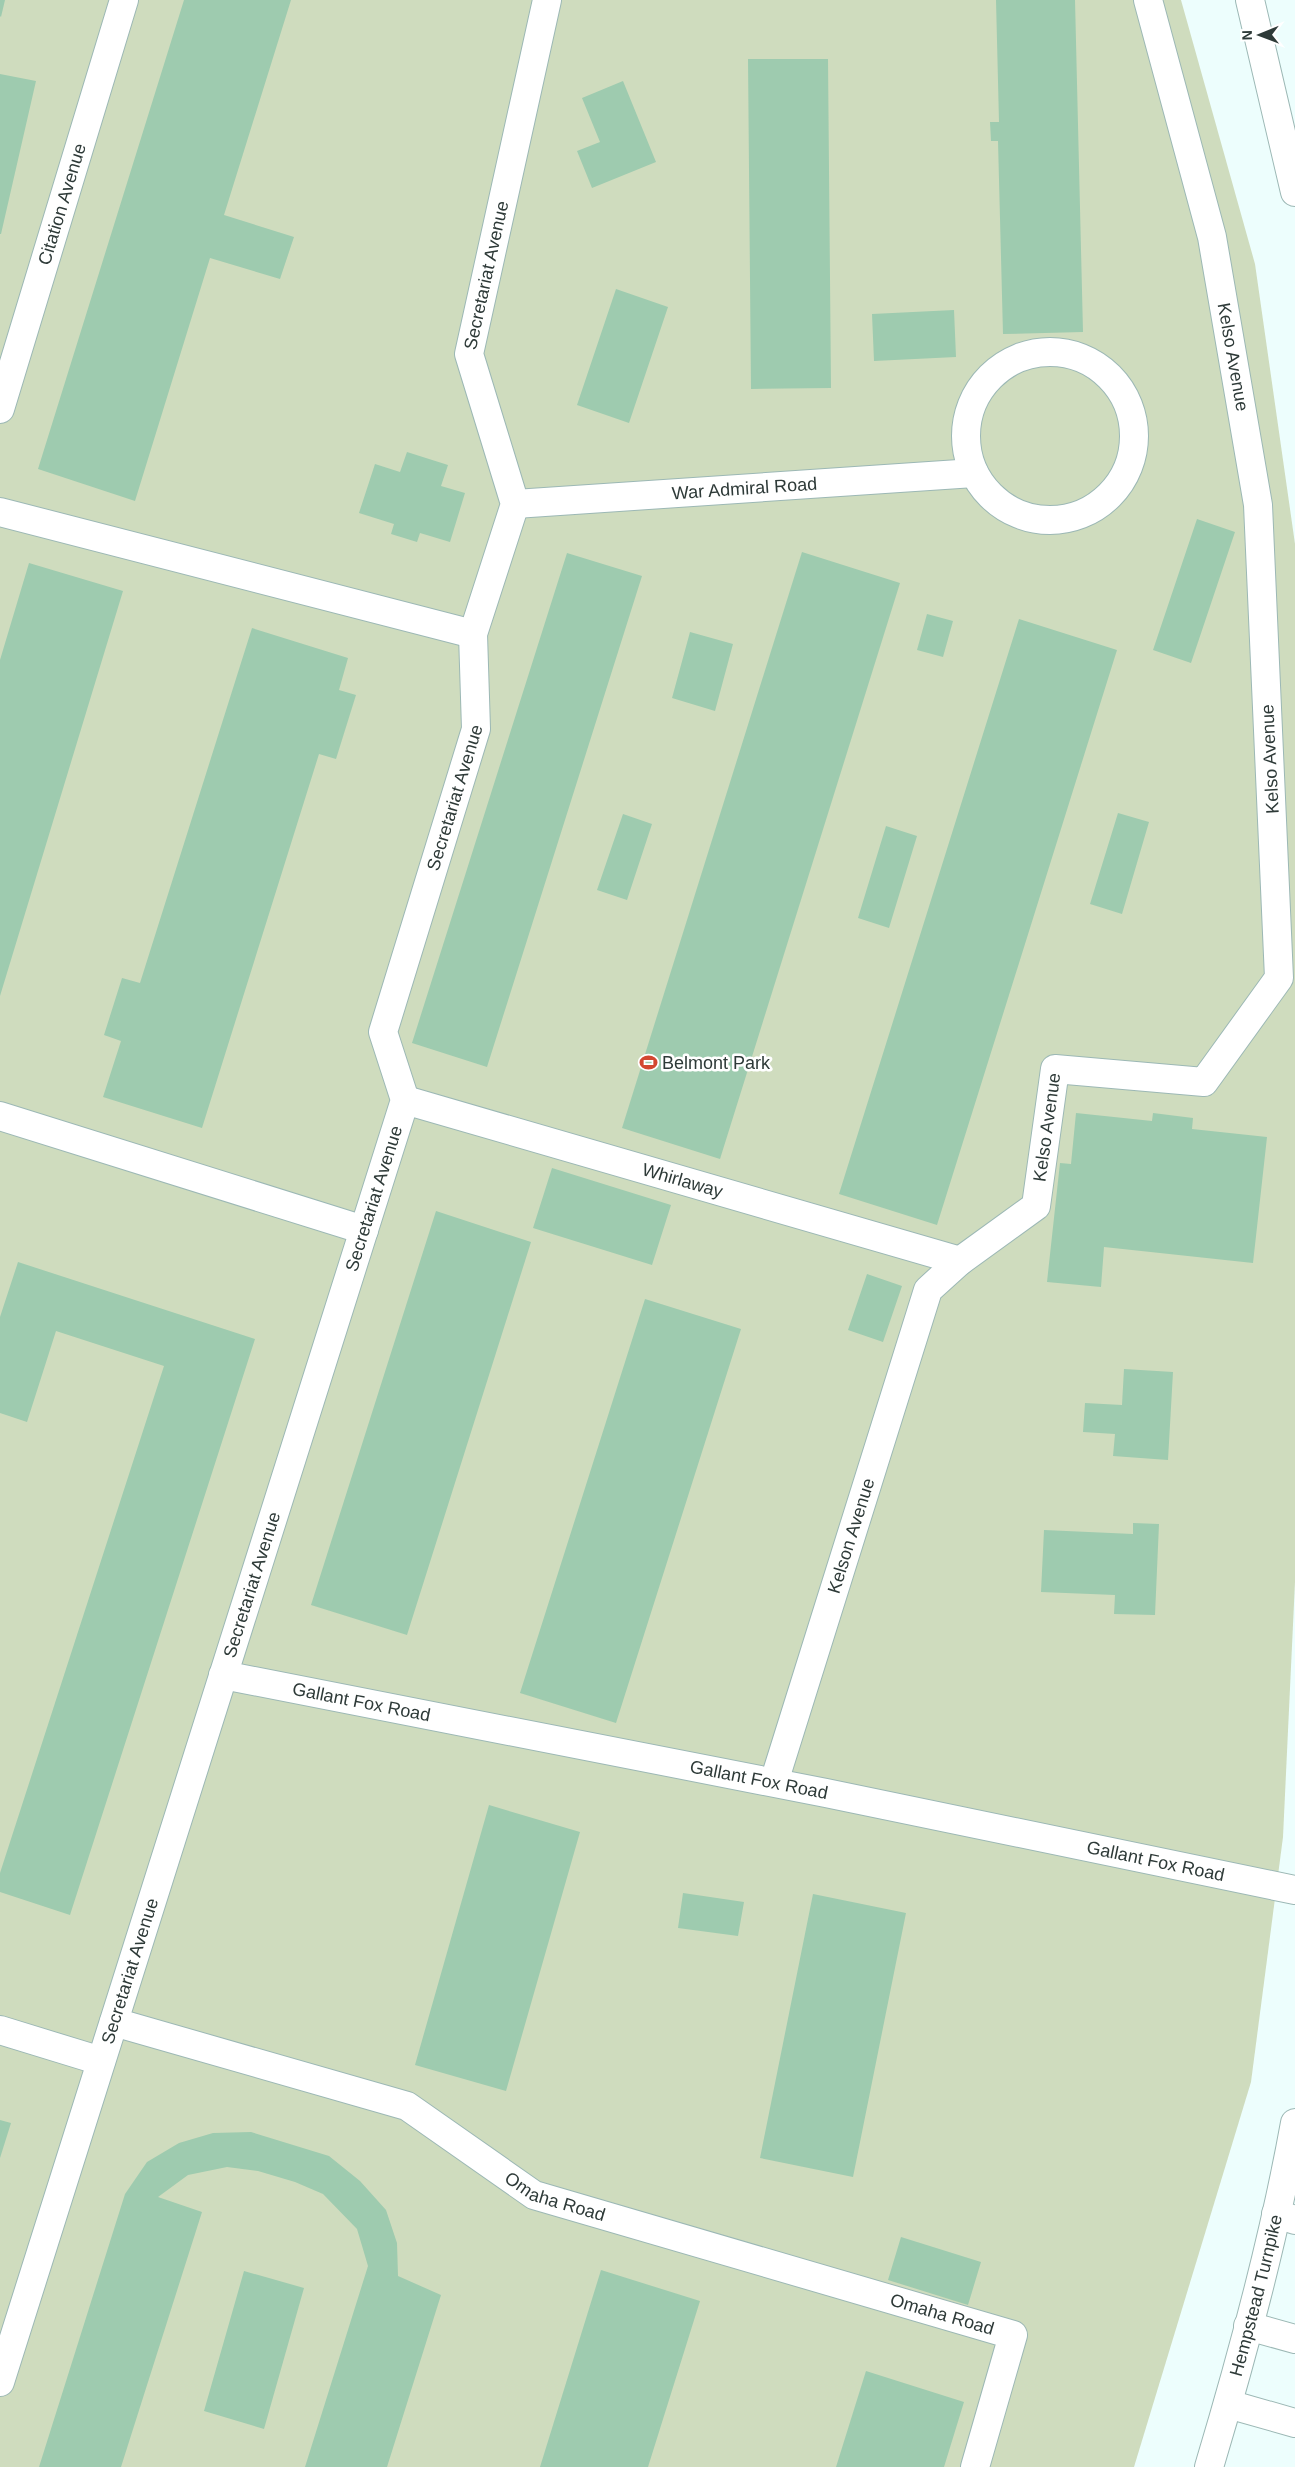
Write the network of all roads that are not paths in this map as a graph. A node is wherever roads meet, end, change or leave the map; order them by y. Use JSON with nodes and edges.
{"nodes":[{"id":1,"x":124,"y":0,"type":"edge"},
{"id":2,"x":547,"y":0,"type":"edge"},
{"id":3,"x":1148,"y":0,"type":"edge"},
{"id":4,"x":1250,"y":0,"type":"edge"},
{"id":5,"x":1295,"y":192,"type":"edge"},
{"id":6,"x":0,"y":409,"type":"edge"},
{"id":7,"x":974,"y":473,"type":"junction"},
{"id":8,"x":515,"y":504,"type":"junction"},
{"id":9,"x":0,"y":512,"type":"edge"},
{"id":10,"x":473,"y":634,"type":"junction"},
{"id":11,"x":405,"y":1100,"type":"junction"},
{"id":12,"x":0,"y":1116,"type":"edge"},
{"id":13,"x":364,"y":1230,"type":"junction"},
{"id":14,"x":960,"y":1260,"type":"junction"},
{"id":15,"x":928,"y":1290,"type":"joint"},
{"id":16,"x":223,"y":1675,"type":"junction"},
{"id":17,"x":774,"y":1782,"type":"junction"},
{"id":18,"x":1295,"y":1890,"type":"edge"},
{"id":19,"x":114,"y":2022,"type":"junction"},
{"id":20,"x":0,"y":2030,"type":"edge"},
{"id":21,"x":101,"y":2061,"type":"junction"},
{"id":22,"x":1295,"y":2125,"type":"edge"},
{"id":23,"x":1286,"y":2217,"type":"edge"},
{"id":24,"x":1248,"y":2326,"type":"junction"},
{"id":25,"x":1295,"y":2339,"type":"edge"},
{"id":26,"x":0,"y":2382,"type":"edge"},
{"id":27,"x":1228,"y":2404,"type":"junction"},
{"id":28,"x":1295,"y":2424,"type":"edge"},
{"id":29,"x":974,"y":2467,"type":"edge"},
{"id":30,"x":1209,"y":2467,"type":"edge"}],
"edges":[{"from":1,"to":6,"type":"street","name":"Citation Avenue"},
{"from":2,"to":8,"type":"street","name":"Secretariat Avenue"},
{"from":3,"to":14,"type":"street","name":"Kelso Avenue"},
{"from":4,"to":5,"type":"street"},
{"from":7,"to":7,"type":"street"},
{"from":7,"to":8,"type":"street","name":"War Admiral Road"},
{"from":8,"to":10,"type":"street","name":"Secretariat Avenue"},
{"from":9,"to":10,"type":"street"},
{"from":10,"to":11,"type":"street","name":"Secretariat Avenue"},
{"from":11,"to":13,"type":"street","name":"Secretariat Avenue"},
{"from":11,"to":14,"type":"street","name":"Whirlaway"},
{"from":12,"to":13,"type":"street"},
{"from":13,"to":16,"type":"street","name":"Secretariat Avenue"},
{"from":14,"to":15,"type":"street","name":"Kelso Avenue"},
{"from":15,"to":17,"type":"street","name":"Kelson Avenue"},
{"from":16,"to":17,"type":"street","name":"Gallant Fox Road"},
{"from":16,"to":19,"type":"street","name":"Secretariat Avenue"},
{"from":17,"to":18,"type":"street","name":"Gallant Fox Road"},
{"from":19,"to":21,"type":"street","name":"Secretariat Avenue"},
{"from":19,"to":29,"type":"street","name":"Omaha Road"},
{"from":20,"to":21,"type":"street"},
{"from":21,"to":26,"type":"street","name":"Secretariat Avenue"},
{"from":22,"to":23,"type":"street","name":"Hempstead Turnpike"},
{"from":23,"to":24,"type":"street","name":"Hempstead Turnpike"},
{"from":24,"to":25,"type":"street"},
{"from":24,"to":27,"type":"street","name":"Hempstead Turnpike"},
{"from":27,"to":28,"type":"street"},
{"from":27,"to":30,"type":"street","name":"Hempstead Turnpike"}]}
